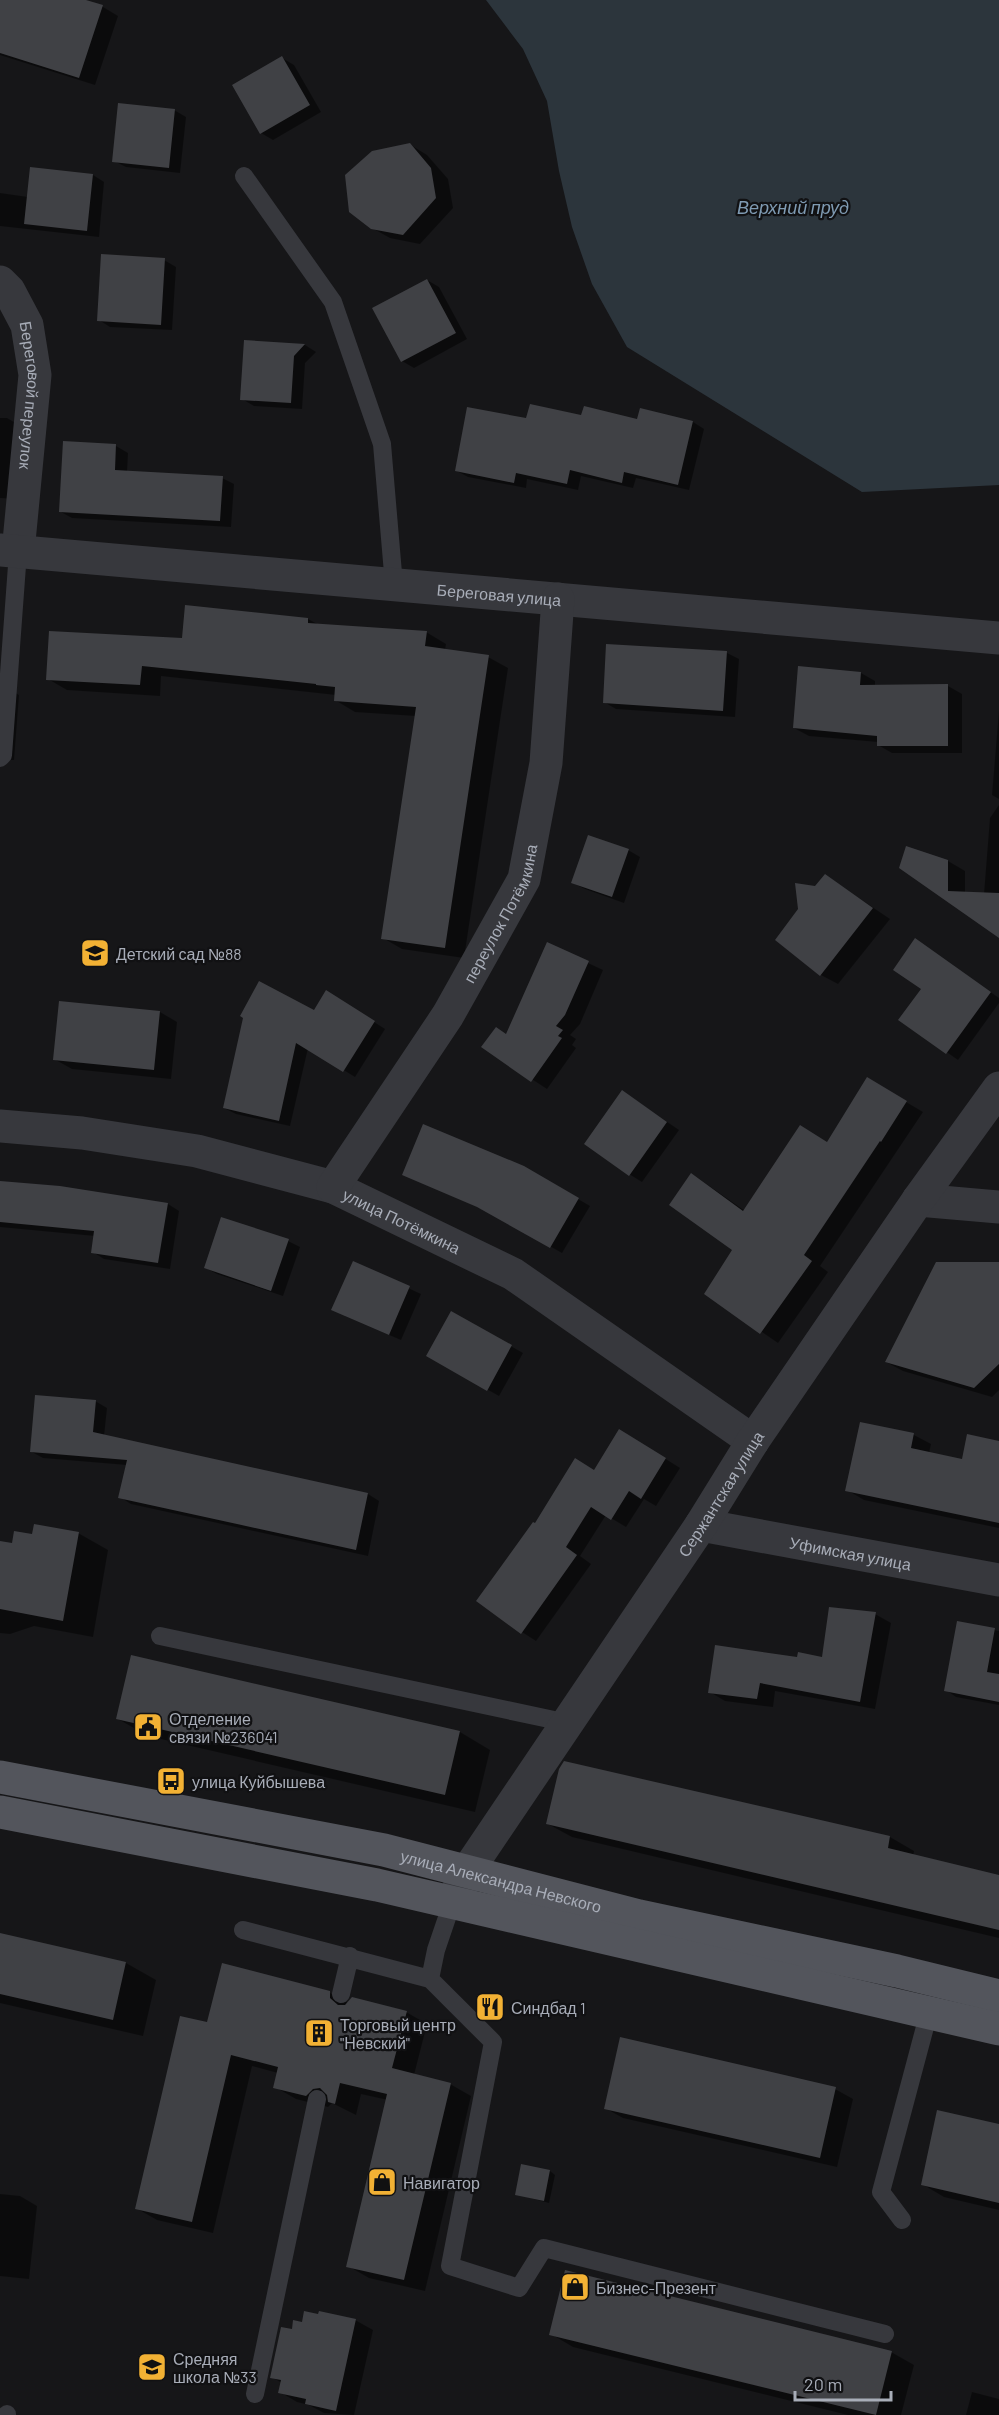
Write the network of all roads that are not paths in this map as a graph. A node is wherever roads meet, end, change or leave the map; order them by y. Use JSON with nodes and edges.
{"nodes":[{"id":1,"x":244,"y":176,"type":"dead end"},
{"id":2,"x":0,"y":282,"type":"edge"},
{"id":3,"x":9,"y":551,"type":"edge"},
{"id":4,"x":394,"y":585,"type":"junction"},
{"id":5,"x":558,"y":599,"type":"junction"},
{"id":6,"x":999,"y":638,"type":"edge"},
{"id":7,"x":0,"y":758,"type":"edge"},
{"id":8,"x":999,"y":1088,"type":"edge"},
{"id":9,"x":0,"y":1126,"type":"edge"},
{"id":10,"x":333,"y":1187,"type":"junction"},
{"id":11,"x":918,"y":1200,"type":"junction"},
{"id":12,"x":999,"y":1207,"type":"edge"},
{"id":13,"x":753,"y":1441,"type":"junction"},
{"id":14,"x":701,"y":1525,"type":"junction"},
{"id":15,"x":999,"y":1580,"type":"edge"},
{"id":16,"x":160,"y":1636,"type":"dead end"},
{"id":17,"x":568,"y":1723,"type":"junction"},
{"id":18,"x":0,"y":1777,"type":"edge"},
{"id":19,"x":0,"y":1812,"type":"edge"},
{"id":20,"x":466,"y":1873,"type":"junction"},
{"id":21,"x":452,"y":1903,"type":"junction"},
{"id":22,"x":243,"y":1930,"type":"dead end"},
{"id":23,"x":350,"y":1956,"type":"junction"},
{"id":24,"x":430,"y":1978,"type":"junction"},
{"id":25,"x":341,"y":1994,"type":"dead end"},
{"id":26,"x":999,"y":1996,"type":"edge"},
{"id":27,"x":929,"y":2012,"type":"junction"},
{"id":28,"x":999,"y":2029,"type":"edge"},
{"id":29,"x":317,"y":2099,"type":"dead end"},
{"id":30,"x":902,"y":2220,"type":"dead end"},
{"id":31,"x":885,"y":2334,"type":"dead end"},
{"id":32,"x":255,"y":2394,"type":"dead end"}],
"edges":[{"from":1,"to":4,"type":"lane"},
{"from":2,"to":3,"type":"street","name":"Береговой переулок"},
{"from":3,"to":4,"type":"street","name":"Береговая улица"},
{"from":3,"to":7,"type":"lane"},
{"from":4,"to":5,"type":"street","name":"Береговая улица"},
{"from":5,"to":6,"type":"street","name":"Береговая улица"},
{"from":5,"to":10,"type":"street","name":"переулок Потёмкина"},
{"from":8,"to":11,"type":"street","name":"Сержантская улица"},
{"from":9,"to":10,"type":"street","name":"улица Потёмкина"},
{"from":10,"to":13,"type":"street","name":"улица Потёмкина"},
{"from":11,"to":12,"type":"street"},
{"from":11,"to":13,"type":"street","name":"Сержантская улица"},
{"from":13,"to":14,"type":"street","name":"Сержантская улица"},
{"from":14,"to":15,"type":"street","name":"Уфимская улица"},
{"from":14,"to":17,"type":"street","name":"Сержантская улица"},
{"from":16,"to":17,"type":"lane"},
{"from":17,"to":20,"type":"street","name":"Сержантская улица"},
{"from":18,"to":20,"type":"main road","name":"улица Александра Невского"},
{"from":19,"to":21,"type":"main road","name":"улица Александра Невского"},
{"from":20,"to":21,"type":"street","name":"Сержантская улица"},
{"from":20,"to":26,"type":"main road","name":"улица Александра Невского"},
{"from":21,"to":24,"type":"lane"},
{"from":21,"to":27,"type":"main road","name":"улица Александра Невского"},
{"from":22,"to":23,"type":"lane"},
{"from":23,"to":24,"type":"lane"},
{"from":23,"to":25,"type":"lane"},
{"from":24,"to":31,"type":"lane"},
{"from":27,"to":28,"type":"main road","name":"улица Александра Невского"},
{"from":27,"to":30,"type":"lane"},
{"from":29,"to":32,"type":"lane"}]}
